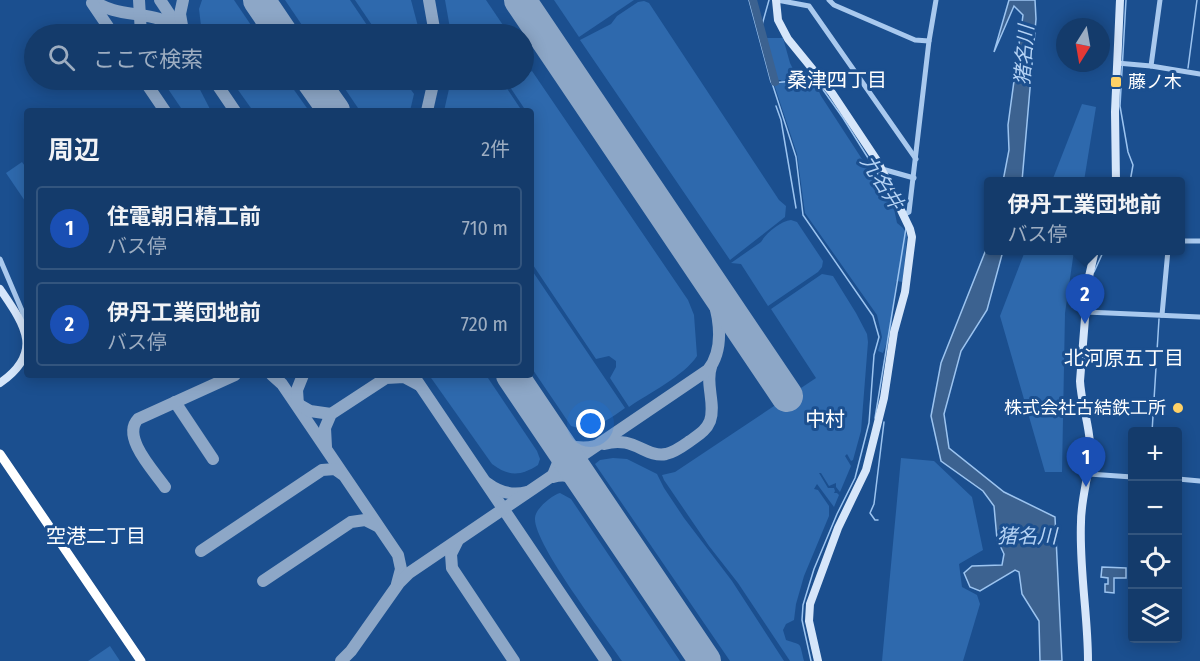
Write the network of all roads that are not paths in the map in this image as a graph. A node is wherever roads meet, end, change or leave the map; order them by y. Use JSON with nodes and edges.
{"nodes":[{"id":1,"x":776,"y":0,"type":"edge"},
{"id":2,"x":829,"y":0,"type":"edge"},
{"id":3,"x":936,"y":0,"type":"edge"},
{"id":4,"x":1120,"y":0,"type":"edge"},
{"id":5,"x":1160,"y":0,"type":"edge"},
{"id":6,"x":929,"y":41,"type":"junction"},
{"id":7,"x":1117,"y":63,"type":"junction"},
{"id":8,"x":1150,"y":66,"type":"junction"},
{"id":9,"x":1200,"y":74,"type":"edge"},
{"id":10,"x":916,"y":159,"type":"junction"},
{"id":11,"x":882,"y":169,"type":"junction"},
{"id":12,"x":1116,"y":177,"type":"edge"},
{"id":13,"x":914,"y":178,"type":"junction"},
{"id":14,"x":903,"y":215,"type":"junction"},
{"id":15,"x":1185,"y":240,"type":"edge"},
{"id":16,"x":1200,"y":241,"type":"edge"},
{"id":17,"x":1094,"y":255,"type":"edge"},
{"id":18,"x":1168,"y":255,"type":"edge"},
{"id":19,"x":0,"y":259,"type":"edge"},
{"id":20,"x":0,"y":289,"type":"edge"},
{"id":21,"x":1086,"y":312,"type":"junction"},
{"id":22,"x":1162,"y":315,"type":"junction"},
{"id":23,"x":1200,"y":318,"type":"edge"},
{"id":24,"x":24,"y":322,"type":"edge"},
{"id":25,"x":24,"y":328,"type":"edge"},
{"id":26,"x":24,"y":354,"type":"edge"},
{"id":27,"x":0,"y":383,"type":"edge"},
{"id":28,"x":0,"y":454,"type":"edge"},
{"id":29,"x":0,"y":460,"type":"edge"},
{"id":30,"x":0,"y":465,"type":"edge"},
{"id":31,"x":1089,"y":474,"type":"junction"},
{"id":32,"x":1128,"y":477,"type":"edge"},
{"id":33,"x":1182,"y":479,"type":"edge"},
{"id":34,"x":1200,"y":481,"type":"edge"},
{"id":35,"x":137,"y":661,"type":"edge"},
{"id":36,"x":818,"y":661,"type":"edge"},
{"id":37,"x":1088,"y":661,"type":"edge"}],
"edges":[{"from":1,"to":10,"type":"street"},
{"from":1,"to":11,"type":"street"},
{"from":2,"to":6,"type":"street"},
{"from":3,"to":6,"type":"street"},
{"from":4,"to":7,"type":"street"},
{"from":5,"to":8,"type":"street"},
{"from":6,"to":10,"type":"street"},
{"from":7,"to":8,"type":"street"},
{"from":7,"to":12,"type":"street"},
{"from":8,"to":9,"type":"street"},
{"from":10,"to":13,"type":"street"},
{"from":11,"to":13,"type":"street"},
{"from":11,"to":14,"type":"street"},
{"from":13,"to":14,"type":"street"},
{"from":14,"to":36,"type":"street"},
{"from":15,"to":16,"type":"street"},
{"from":17,"to":21,"type":"street"},
{"from":18,"to":22,"type":"street"},
{"from":19,"to":24,"type":"street"},
{"from":20,"to":25,"type":"street"},
{"from":21,"to":22,"type":"street"},
{"from":21,"to":31,"type":"street"},
{"from":22,"to":23,"type":"street"},
{"from":26,"to":27,"type":"street"},
{"from":28,"to":35,"type":"highway"},
{"from":29,"to":35,"type":"street"},
{"from":30,"to":35,"type":"highway"},
{"from":31,"to":32,"type":"street"},
{"from":31,"to":37,"type":"street"},
{"from":33,"to":34,"type":"street"}]}
